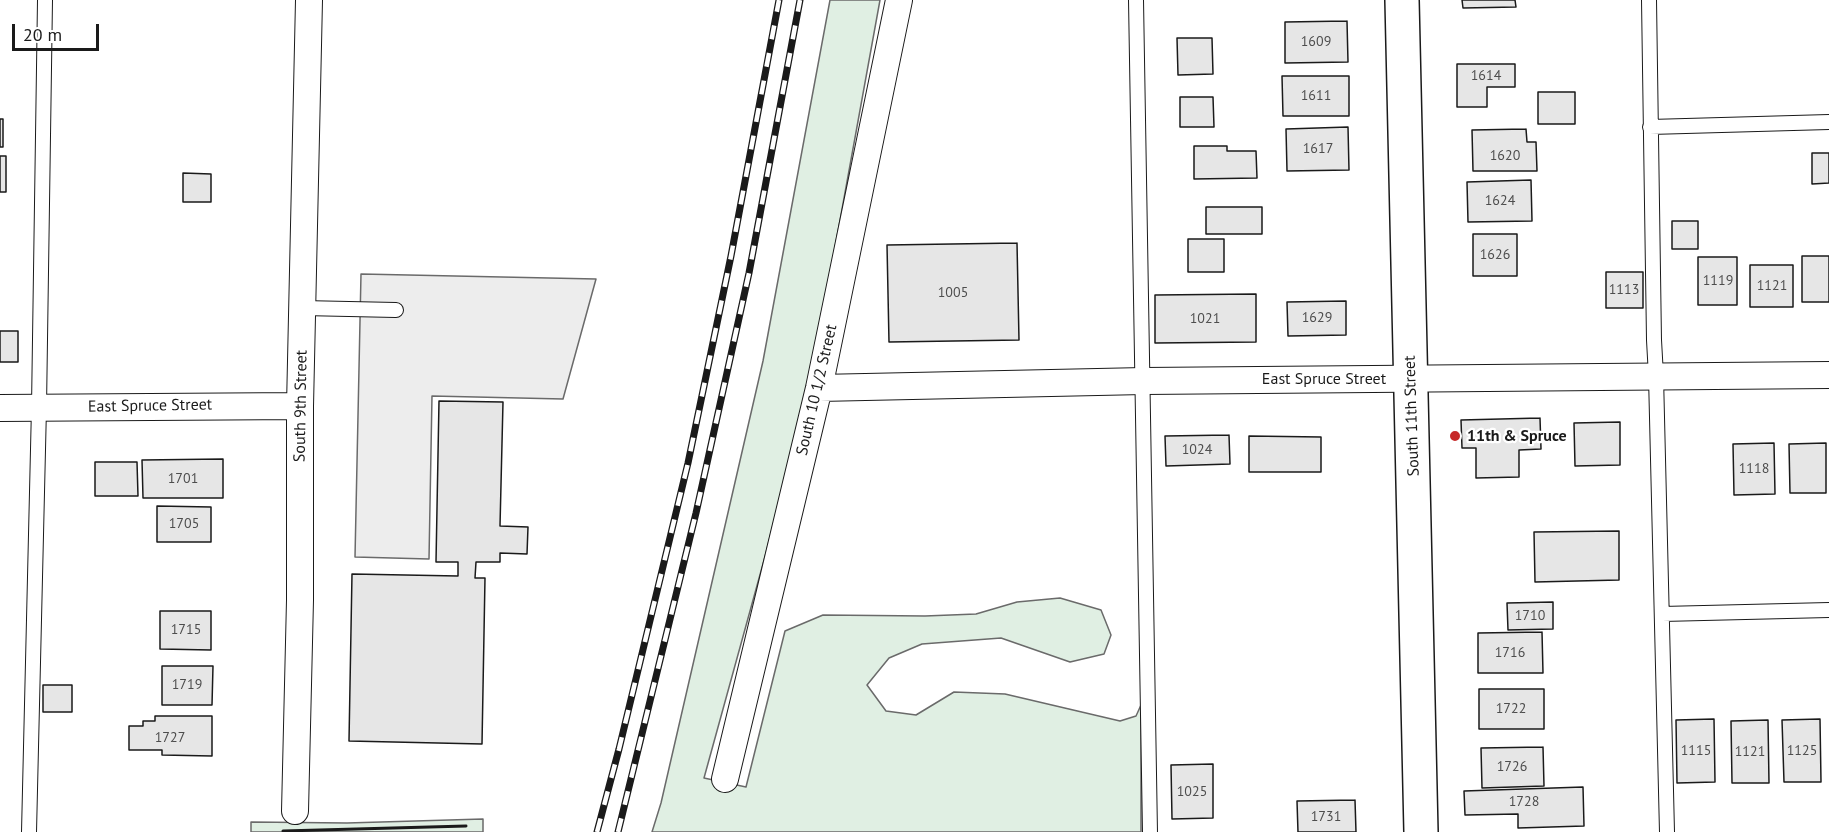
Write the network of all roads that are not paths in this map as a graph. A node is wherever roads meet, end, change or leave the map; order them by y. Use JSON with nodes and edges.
{"nodes":[{"id":1,"x":45,"y":0,"type":"edge"},
{"id":2,"x":309,"y":0,"type":"edge"},
{"id":3,"x":899,"y":0,"type":"edge"},
{"id":4,"x":1136,"y":0,"type":"edge"},
{"id":5,"x":1402,"y":0,"type":"edge"},
{"id":6,"x":1649,"y":0,"type":"edge"},
{"id":7,"x":1829,"y":122,"type":"edge"},
{"id":8,"x":1650,"y":127,"type":"junction"},
{"id":9,"x":302,"y":308,"type":"junction"},
{"id":10,"x":396,"y":310,"type":"dead end"},
{"id":11,"x":1829,"y":375,"type":"edge"},
{"id":12,"x":1656,"y":376,"type":"junction"},
{"id":13,"x":1411,"y":379,"type":"junction"},
{"id":14,"x":1144,"y":381,"type":"junction"},
{"id":15,"x":819,"y":388,"type":"junction"},
{"id":16,"x":300,"y":406,"type":"junction"},
{"id":17,"x":39,"y":407,"type":"junction"},
{"id":18,"x":0,"y":408,"type":"edge"},
{"id":19,"x":1829,"y":610,"type":"edge"},
{"id":20,"x":1662,"y":614,"type":"junction"},
{"id":21,"x":725,"y":779,"type":"dead end"},
{"id":22,"x":295,"y":811,"type":"dead end"},
{"id":23,"x":28,"y":832,"type":"edge"},
{"id":24,"x":1150,"y":832,"type":"edge"},
{"id":25,"x":1421,"y":832,"type":"edge"},
{"id":26,"x":1667,"y":832,"type":"edge"}],
"edges":[{"from":1,"to":17,"type":"lane"},
{"from":2,"to":9,"type":"street","name":"South 9th Street"},
{"from":3,"to":15,"type":"street","name":"South 10 1/2 Street"},
{"from":4,"to":14,"type":"lane"},
{"from":5,"to":13,"type":"street","name":"South 11th Street"},
{"from":6,"to":8,"type":"lane"},
{"from":7,"to":8,"type":"lane"},
{"from":8,"to":12,"type":"lane"},
{"from":9,"to":10,"type":"lane"},
{"from":9,"to":16,"type":"street","name":"South 9th Street"},
{"from":11,"to":12,"type":"street","name":"East Spruce Street"},
{"from":12,"to":13,"type":"street","name":"East Spruce Street"},
{"from":12,"to":20,"type":"lane"},
{"from":13,"to":14,"type":"street","name":"East Spruce Street"},
{"from":13,"to":25,"type":"street","name":"South 11th Street"},
{"from":14,"to":15,"type":"street","name":"East Spruce Street"},
{"from":14,"to":24,"type":"lane"},
{"from":15,"to":21,"type":"street","name":"South 10 1/2 Street"},
{"from":16,"to":17,"type":"street","name":"East Spruce Street"},
{"from":16,"to":22,"type":"street","name":"South 9th Street"},
{"from":17,"to":18,"type":"street","name":"East Spruce Street"},
{"from":17,"to":23,"type":"lane"},
{"from":19,"to":20,"type":"lane"},
{"from":20,"to":26,"type":"lane"}]}
